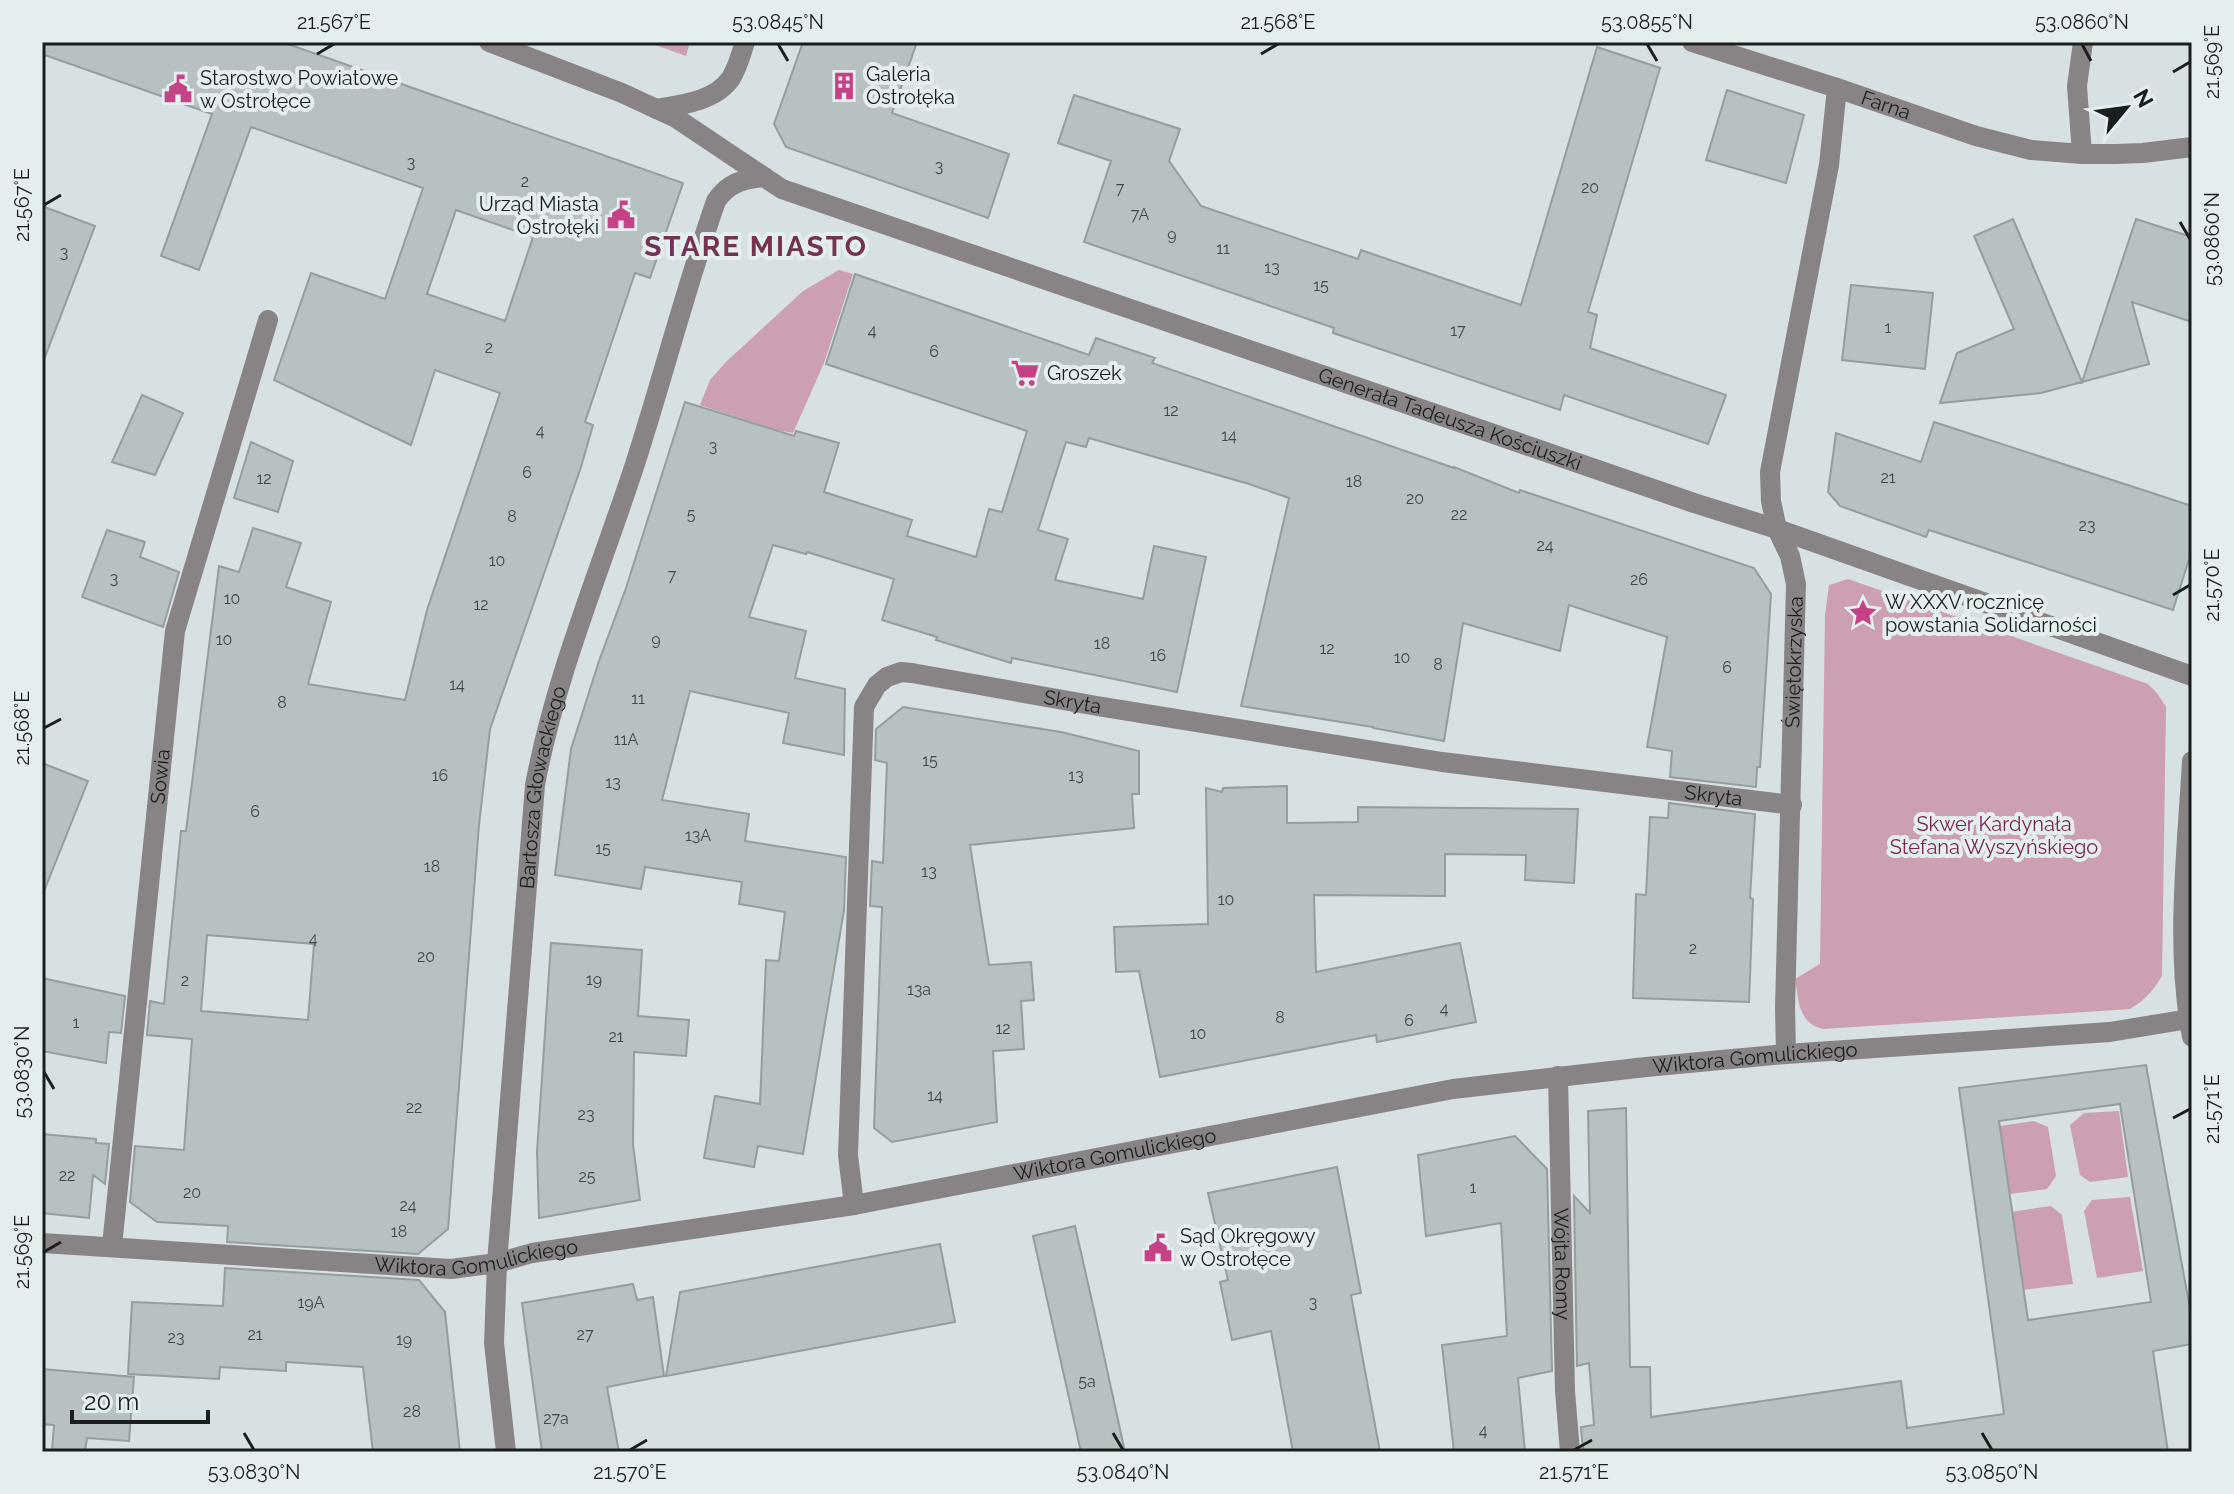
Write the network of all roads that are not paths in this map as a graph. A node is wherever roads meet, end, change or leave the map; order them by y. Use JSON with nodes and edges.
{"nodes":[{"id":1,"x":489,"y":42,"type":"edge"},
{"id":2,"x":745,"y":42,"type":"edge"},
{"id":3,"x":1692,"y":42,"type":"edge"},
{"id":4,"x":2083,"y":42,"type":"edge"},
{"id":5,"x":1837,"y":88,"type":"junction"},
{"id":6,"x":656,"y":109,"type":"junction"},
{"id":7,"x":2192,"y":147,"type":"edge"},
{"id":8,"x":2082,"y":154,"type":"junction"},
{"id":9,"x":764,"y":177,"type":"junction"},
{"id":10,"x":268,"y":320,"type":"dead end"},
{"id":11,"x":1777,"y":529,"type":"junction"},
{"id":12,"x":2192,"y":676,"type":"edge"},
{"id":13,"x":2192,"y":761,"type":"edge"},
{"id":14,"x":1792,"y":805,"type":"junction"},
{"id":15,"x":2190,"y":1028,"type":"edge"},
{"id":16,"x":1786,"y":1054,"type":"junction"},
{"id":17,"x":1558,"y":1076,"type":"junction"},
{"id":18,"x":854,"y":1205,"type":"junction"},
{"id":19,"x":42,"y":1243,"type":"edge"},
{"id":20,"x":112,"y":1246,"type":"junction"},
{"id":21,"x":497,"y":1263,"type":"junction"},
{"id":22,"x":506,"y":1452,"type":"edge"},
{"id":23,"x":1570,"y":1452,"type":"edge"}],
"edges":[{"from":1,"to":6,"type":"street","name":"Generała Tadeusza Kościuszki"},
{"from":2,"to":6,"type":"street"},
{"from":3,"to":5,"type":"street","name":"Farna"},
{"from":4,"to":8,"type":"street"},
{"from":5,"to":8,"type":"street","name":"Farna"},
{"from":5,"to":11,"type":"street","name":"Świętokrzyska"},
{"from":6,"to":9,"type":"street","name":"Generała Tadeusza Kościuszki"},
{"from":7,"to":8,"type":"street","name":"Farna"},
{"from":9,"to":11,"type":"street","name":"Generała Tadeusza Kościuszki"},
{"from":9,"to":21,"type":"street","name":"Bartosza Głowackiego"},
{"from":10,"to":20,"type":"street","name":"Sowia"},
{"from":11,"to":12,"type":"street","name":"Generała Tadeusza Kościuszki"},
{"from":11,"to":14,"type":"street","name":"Świętokrzyska"},
{"from":13,"to":15,"type":"street"},
{"from":14,"to":16,"type":"street","name":"Świętokrzyska"},
{"from":14,"to":18,"type":"street","name":"Skryta"},
{"from":15,"to":16,"type":"street","name":"Wiktora Gomulickiego"},
{"from":16,"to":17,"type":"street","name":"Wiktora Gomulickiego"},
{"from":17,"to":18,"type":"street","name":"Wiktora Gomulickiego"},
{"from":17,"to":23,"type":"street","name":"Wójta Romy"},
{"from":18,"to":21,"type":"street","name":"Wiktora Gomulickiego"},
{"from":19,"to":20,"type":"street","name":"Wiktora Gomulickiego"},
{"from":20,"to":21,"type":"street","name":"Wiktora Gomulickiego"},
{"from":21,"to":22,"type":"street","name":"Bartosza Głowackiego"}]}
